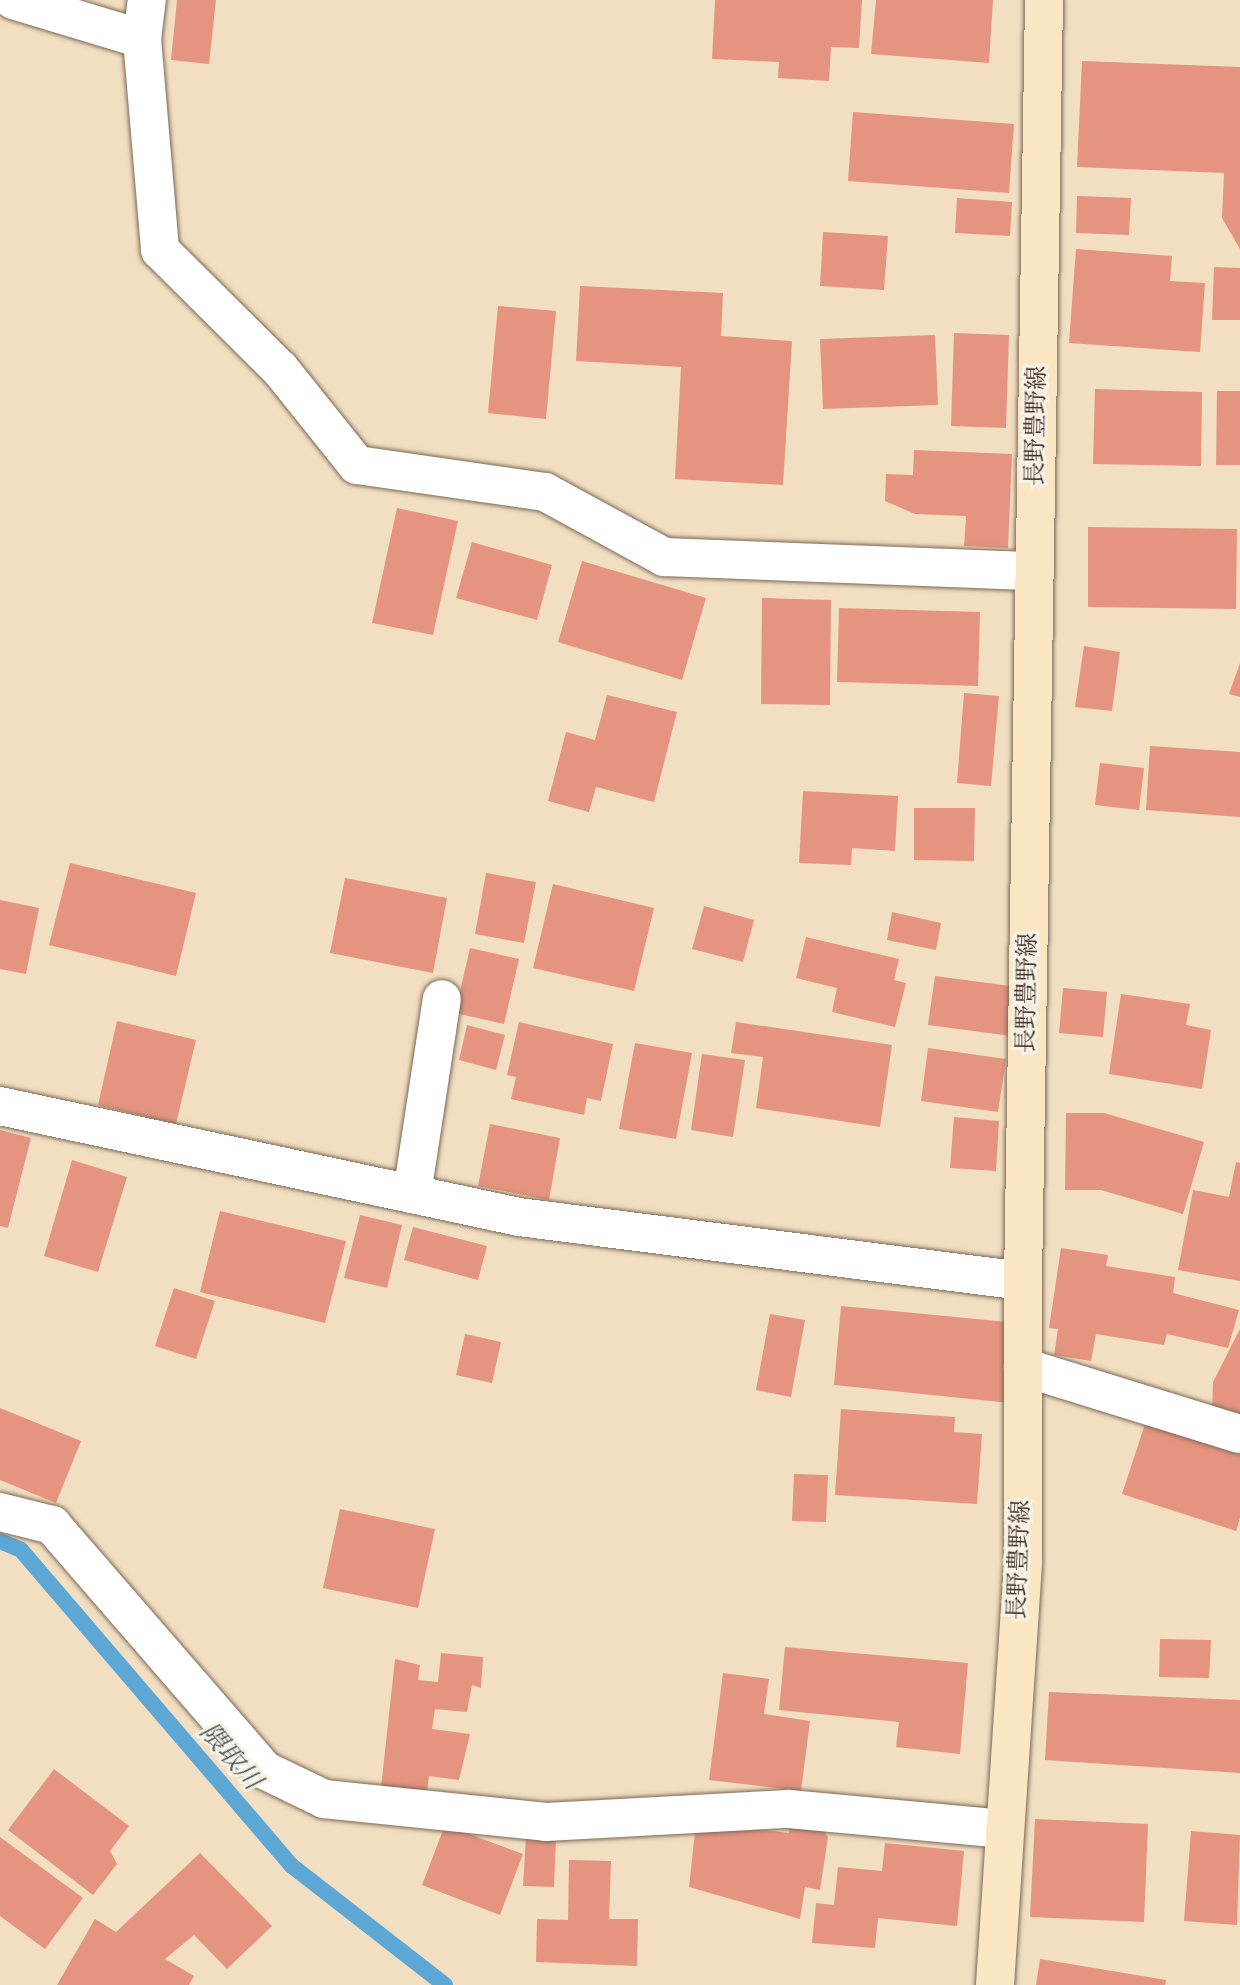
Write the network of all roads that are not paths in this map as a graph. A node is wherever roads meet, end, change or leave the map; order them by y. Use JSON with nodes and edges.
{"nodes":[{"id":1,"x":13,"y":0,"type":"edge"},
{"id":2,"x":147,"y":0,"type":"edge"},
{"id":3,"x":1044,"y":0,"type":"edge"},
{"id":4,"x":142,"y":39,"type":"junction"},
{"id":5,"x":1035,"y":571,"type":"junction"},
{"id":6,"x":442,"y":999,"type":"dead end"},
{"id":7,"x":0,"y":1106,"type":"edge"},
{"id":8,"x":411,"y":1194,"type":"junction"},
{"id":9,"x":1023,"y":1281,"type":"junction"},
{"id":10,"x":1023,"y":1367,"type":"junction"},
{"id":11,"x":1240,"y":1434,"type":"edge"},
{"id":12,"x":0,"y":1512,"type":"edge"},
{"id":13,"x":1004,"y":1829,"type":"junction"},
{"id":14,"x":995,"y":1985,"type":"edge"}],
"edges":[{"from":1,"to":4,"type":"street"},
{"from":2,"to":4,"type":"street"},
{"from":3,"to":5,"type":"main road","name":"長野豊野線"},
{"from":4,"to":5,"type":"street"},
{"from":5,"to":9,"type":"main road","name":"長野豊野線"},
{"from":6,"to":8,"type":"street"},
{"from":7,"to":8,"type":"street"},
{"from":8,"to":9,"type":"street"},
{"from":9,"to":10,"type":"main road","name":"長野豊野線"},
{"from":10,"to":11,"type":"street"},
{"from":10,"to":13,"type":"main road","name":"長野豊野線"},
{"from":12,"to":13,"type":"street"},
{"from":13,"to":14,"type":"main road","name":"長野豊野線"}]}
